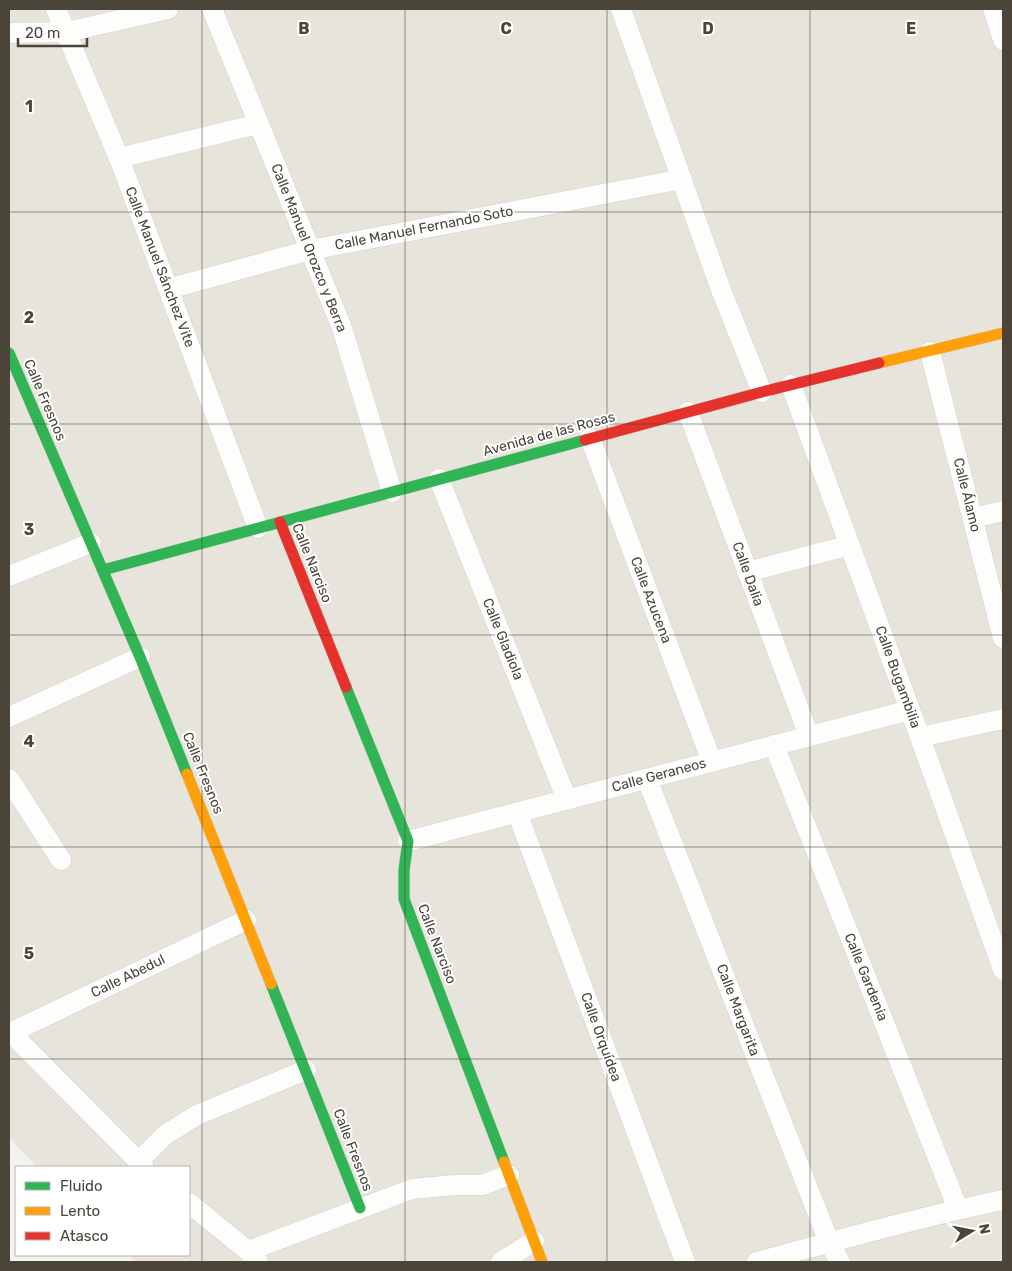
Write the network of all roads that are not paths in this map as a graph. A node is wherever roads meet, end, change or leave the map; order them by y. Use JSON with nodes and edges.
{"nodes":[{"id":1,"x":56,"y":9,"type":"edge"},
{"id":2,"x":168,"y":9,"type":"edge"},
{"id":3,"x":212,"y":9,"type":"edge"},
{"id":4,"x":622,"y":9,"type":"edge"},
{"id":5,"x":993,"y":9,"type":"edge"},
{"id":6,"x":66,"y":32,"type":"junction"},
{"id":7,"x":9,"y":34,"type":"edge"},
{"id":8,"x":1003,"y":40,"type":"edge"},
{"id":9,"x":258,"y":124,"type":"junction"},
{"id":10,"x":118,"y":158,"type":"junction"},
{"id":11,"x":682,"y":179,"type":"junction"},
{"id":12,"x":310,"y":250,"type":"junction"},
{"id":13,"x":168,"y":289,"type":"junction"},
{"id":14,"x":1003,"y":333,"type":"edge"},
{"id":15,"x":930,"y":352,"type":"junction"},
{"id":16,"x":9,"y":353,"type":"edge"},
{"id":17,"x":791,"y":385,"type":"junction"},
{"id":18,"x":762,"y":392,"type":"junction"},
{"id":19,"x":688,"y":412,"type":"junction"},
{"id":20,"x":590,"y":438,"type":"junction"},
{"id":21,"x":439,"y":479,"type":"junction"},
{"id":22,"x":392,"y":492,"type":"junction"},
{"id":23,"x":1003,"y":511,"type":"edge"},
{"id":24,"x":973,"y":518,"type":"junction"},
{"id":25,"x":280,"y":522,"type":"junction"},
{"id":26,"x":258,"y":528,"type":"junction"},
{"id":27,"x":91,"y":543,"type":"junction"},
{"id":28,"x":850,"y":545,"type":"junction"},
{"id":29,"x":103,"y":570,"type":"junction"},
{"id":30,"x":747,"y":572,"type":"junction"},
{"id":31,"x":9,"y":576,"type":"edge"},
{"id":32,"x":1003,"y":638,"type":"edge"},
{"id":33,"x":140,"y":657,"type":"junction"},
{"id":34,"x":910,"y":710,"type":"junction"},
{"id":35,"x":9,"y":717,"type":"edge"},
{"id":36,"x":1003,"y":719,"type":"edge"},
{"id":37,"x":809,"y":736,"type":"junction"},
{"id":38,"x":920,"y":737,"type":"junction"},
{"id":39,"x":774,"y":745,"type":"junction"},
{"id":40,"x":712,"y":762,"type":"junction"},
{"id":41,"x":9,"y":779,"type":"edge"},
{"id":42,"x":647,"y":779,"type":"junction"},
{"id":43,"x":567,"y":800,"type":"junction"},
{"id":44,"x":517,"y":812,"type":"junction"},
{"id":45,"x":408,"y":841,"type":"junction"},
{"id":46,"x":61,"y":860,"type":"dead end"},
{"id":47,"x":246,"y":920,"type":"junction"},
{"id":48,"x":1003,"y":970,"type":"edge"},
{"id":49,"x":10,"y":1032,"type":"edge"},
{"id":50,"x":306,"y":1070,"type":"junction"},
{"id":51,"x":141,"y":1165,"type":"edge"},
{"id":52,"x":510,"y":1175,"type":"junction"},
{"id":53,"x":1003,"y":1200,"type":"edge"},
{"id":54,"x":190,"y":1204,"type":"edge"},
{"id":55,"x":360,"y":1208,"type":"junction"},
{"id":56,"x":958,"y":1209,"type":"junction"},
{"id":57,"x":534,"y":1242,"type":"junction"},
{"id":58,"x":829,"y":1242,"type":"junction"},
{"id":59,"x":252,"y":1256,"type":"edge"},
{"id":60,"x":501,"y":1262,"type":"edge"},
{"id":61,"x":542,"y":1262,"type":"edge"},
{"id":62,"x":685,"y":1262,"type":"edge"},
{"id":63,"x":757,"y":1262,"type":"edge"},
{"id":64,"x":840,"y":1262,"type":"edge"}],
"edges":[{"from":1,"to":6,"type":"street","name":"Calle Manuel Sánchez Vite"},
{"from":2,"to":6,"type":"street"},
{"from":3,"to":9,"type":"street","name":"Calle Manuel Orozco y Berra"},
{"from":4,"to":11,"type":"street"},
{"from":5,"to":8,"type":"street"},
{"from":6,"to":7,"type":"street"},
{"from":6,"to":10,"type":"street","name":"Calle Manuel Sánchez Vite"},
{"from":9,"to":10,"type":"street"},
{"from":9,"to":12,"type":"street","name":"Calle Manuel Orozco y Berra"},
{"from":10,"to":13,"type":"street","name":"Calle Manuel Sánchez Vite"},
{"from":11,"to":12,"type":"street","name":"Calle Manuel Fernando Soto"},
{"from":11,"to":18,"type":"street"},
{"from":12,"to":13,"type":"street","name":"Calle Manuel Fernando Soto"},
{"from":12,"to":22,"type":"street","name":"Calle Manuel Orozco y Berra"},
{"from":13,"to":26,"type":"street","name":"Calle Manuel Sánchez Vite"},
{"from":14,"to":15,"type":"street","name":"Avenida de las Rosas"},
{"from":15,"to":17,"type":"street","name":"Avenida de las Rosas"},
{"from":15,"to":24,"type":"street","name":"Calle Álamo"},
{"from":16,"to":27,"type":"street","name":"Calle Fresnos"},
{"from":17,"to":18,"type":"street","name":"Avenida de las Rosas"},
{"from":17,"to":28,"type":"street","name":"Calle Bugambilia"},
{"from":18,"to":19,"type":"street","name":"Avenida de las Rosas"},
{"from":19,"to":20,"type":"street","name":"Avenida de las Rosas"},
{"from":19,"to":30,"type":"street","name":"Calle Dalia"},
{"from":20,"to":21,"type":"street","name":"Avenida de las Rosas"},
{"from":20,"to":40,"type":"street","name":"Calle Azucena"},
{"from":21,"to":22,"type":"street","name":"Avenida de las Rosas"},
{"from":21,"to":43,"type":"street","name":"Calle Gladiola"},
{"from":22,"to":25,"type":"street","name":"Avenida de las Rosas"},
{"from":23,"to":24,"type":"street"},
{"from":24,"to":32,"type":"street","name":"Calle Álamo"},
{"from":25,"to":26,"type":"street","name":"Avenida de las Rosas"},
{"from":25,"to":45,"type":"street","name":"Calle Narciso"},
{"from":26,"to":29,"type":"street","name":"Avenida de las Rosas"},
{"from":27,"to":29,"type":"street","name":"Calle Fresnos"},
{"from":27,"to":31,"type":"street"},
{"from":28,"to":30,"type":"street"},
{"from":28,"to":34,"type":"street","name":"Calle Bugambilia"},
{"from":29,"to":33,"type":"street","name":"Calle Fresnos"},
{"from":30,"to":37,"type":"street","name":"Calle Dalia"},
{"from":33,"to":35,"type":"street"},
{"from":33,"to":47,"type":"street","name":"Calle Fresnos"},
{"from":34,"to":37,"type":"street","name":"Calle Geraneos"},
{"from":34,"to":38,"type":"street","name":"Calle Bugambilia"},
{"from":36,"to":38,"type":"street"},
{"from":37,"to":39,"type":"street","name":"Calle Geraneos"},
{"from":38,"to":48,"type":"street","name":"Calle Bugambilia"},
{"from":39,"to":40,"type":"street","name":"Calle Geraneos"},
{"from":39,"to":56,"type":"street","name":"Calle Gardenia"},
{"from":40,"to":42,"type":"street","name":"Calle Geraneos"},
{"from":41,"to":46,"type":"street"},
{"from":42,"to":43,"type":"street","name":"Calle Geraneos"},
{"from":42,"to":58,"type":"street","name":"Calle Margarita"},
{"from":43,"to":44,"type":"street","name":"Calle Geraneos"},
{"from":44,"to":45,"type":"street","name":"Calle Geraneos"},
{"from":44,"to":62,"type":"street","name":"Calle Orquídea"},
{"from":45,"to":52,"type":"street","name":"Calle Narciso"},
{"from":47,"to":49,"type":"street","name":"Calle Abedul"},
{"from":47,"to":50,"type":"street","name":"Calle Fresnos"},
{"from":49,"to":51,"type":"street"},
{"from":50,"to":51,"type":"street"},
{"from":50,"to":55,"type":"street","name":"Calle Fresnos"},
{"from":52,"to":55,"type":"street"},
{"from":52,"to":57,"type":"street","name":"Calle Narciso"},
{"from":53,"to":56,"type":"street"},
{"from":54,"to":59,"type":"street"},
{"from":55,"to":59,"type":"street"},
{"from":56,"to":58,"type":"street"},
{"from":57,"to":60,"type":"street"},
{"from":57,"to":61,"type":"street","name":"Calle Narciso"},
{"from":58,"to":63,"type":"street"},
{"from":58,"to":64,"type":"street","name":"Calle Margarita"}]}
